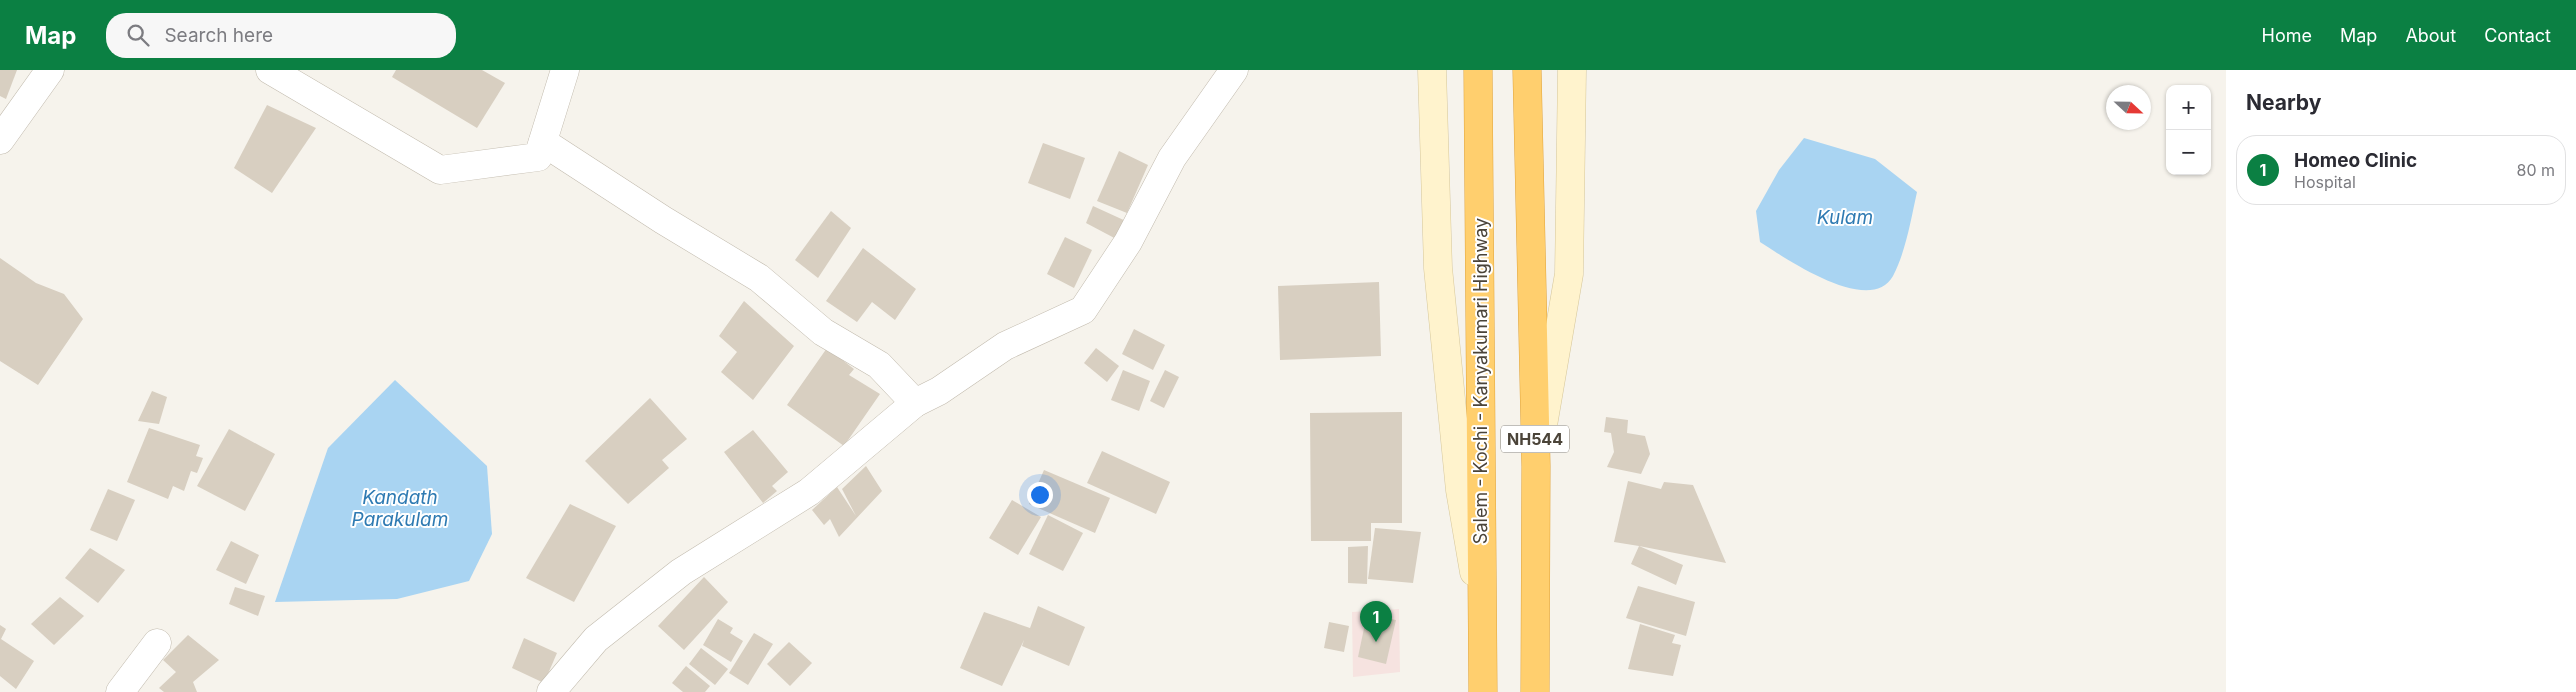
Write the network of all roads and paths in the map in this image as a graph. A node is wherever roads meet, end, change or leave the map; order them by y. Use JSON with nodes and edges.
{"nodes":[{"id":1,"x":50,"y":70,"type":"edge"},
{"id":2,"x":270,"y":70,"type":"edge"},
{"id":3,"x":565,"y":70,"type":"edge"},
{"id":4,"x":1234,"y":70,"type":"edge"},
{"id":5,"x":1432,"y":70,"type":"edge"},
{"id":6,"x":1478,"y":70,"type":"edge"},
{"id":7,"x":1527,"y":70,"type":"edge"},
{"id":8,"x":1572,"y":70,"type":"edge"},
{"id":9,"x":0,"y":140,"type":"edge"},
{"id":10,"x":543,"y":142,"type":"junction"},
{"id":11,"x":915,"y":403,"type":"junction"},
{"id":12,"x":1536,"y":466,"type":"junction"},
{"id":13,"x":1483,"y":621,"type":"junction"},
{"id":14,"x":157,"y":642,"type":"dead end"},
{"id":15,"x":120,"y":692,"type":"edge"},
{"id":16,"x":551,"y":692,"type":"edge"},
{"id":17,"x":1483,"y":692,"type":"edge"},
{"id":18,"x":1535,"y":692,"type":"edge"}],
"edges":[{"from":1,"to":9,"type":"street"},
{"from":2,"to":10,"type":"street"},
{"from":3,"to":10,"type":"street"},
{"from":4,"to":11,"type":"street"},
{"from":5,"to":13,"type":"street"},
{"from":6,"to":13,"type":"highway","name":"Salem - Kochi - Kanyakumari Highway","number":"NH544"},
{"from":7,"to":12,"type":"highway","number":"NH544"},
{"from":8,"to":12,"type":"street"},
{"from":10,"to":11,"type":"street"},
{"from":11,"to":16,"type":"street"},
{"from":12,"to":18,"type":"highway","number":"NH544"},
{"from":13,"to":17,"type":"highway","name":"Salem - Kochi - Kanyakumari Highway","number":"NH544"},
{"from":14,"to":15,"type":"street"}]}
